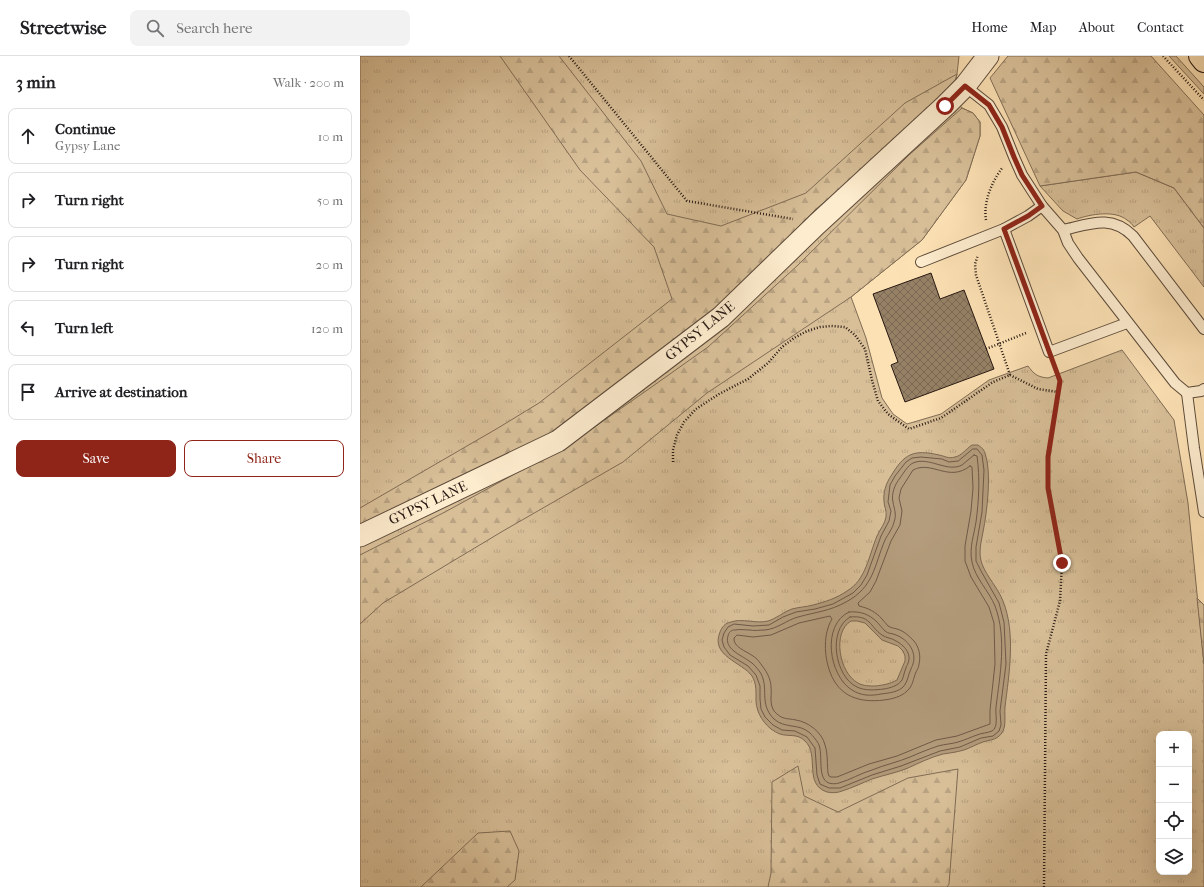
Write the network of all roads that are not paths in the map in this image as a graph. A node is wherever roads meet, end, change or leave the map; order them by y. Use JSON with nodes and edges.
{"nodes":[{"id":1,"x":988,"y":56,"type":"edge"},
{"id":2,"x":1200,"y":56,"type":"edge"},
{"id":3,"x":1204,"y":61,"type":"edge"},
{"id":4,"x":965,"y":86,"type":"junction"},
{"id":5,"x":1042,"y":206,"type":"junction"},
{"id":6,"x":1004,"y":229,"type":"junction"},
{"id":7,"x":1063,"y":230,"type":"junction"},
{"id":8,"x":921,"y":262,"type":"dead end"},
{"id":9,"x":1127,"y":323,"type":"junction"},
{"id":10,"x":1204,"y":330,"type":"edge"},
{"id":11,"x":1204,"y":389,"type":"edge"},
{"id":12,"x":1187,"y":393,"type":"junction"},
{"id":13,"x":1204,"y":512,"type":"edge"},
{"id":14,"x":360,"y":536,"type":"edge"}],
"edges":[{"from":1,"to":4,"type":"street","name":"GYPSY LANE"},
{"from":2,"to":3,"type":"highway"},
{"from":4,"to":5,"type":"lane"},
{"from":4,"to":14,"type":"street","name":"GYPSY LANE"},
{"from":5,"to":6,"type":"lane"},
{"from":5,"to":7,"type":"lane"},
{"from":6,"to":8,"type":"lane"},
{"from":6,"to":9,"type":"lane"},
{"from":7,"to":9,"type":"lane"},
{"from":7,"to":10,"type":"lane"},
{"from":9,"to":12,"type":"lane"},
{"from":11,"to":12,"type":"lane"},
{"from":12,"to":13,"type":"lane"}]}
